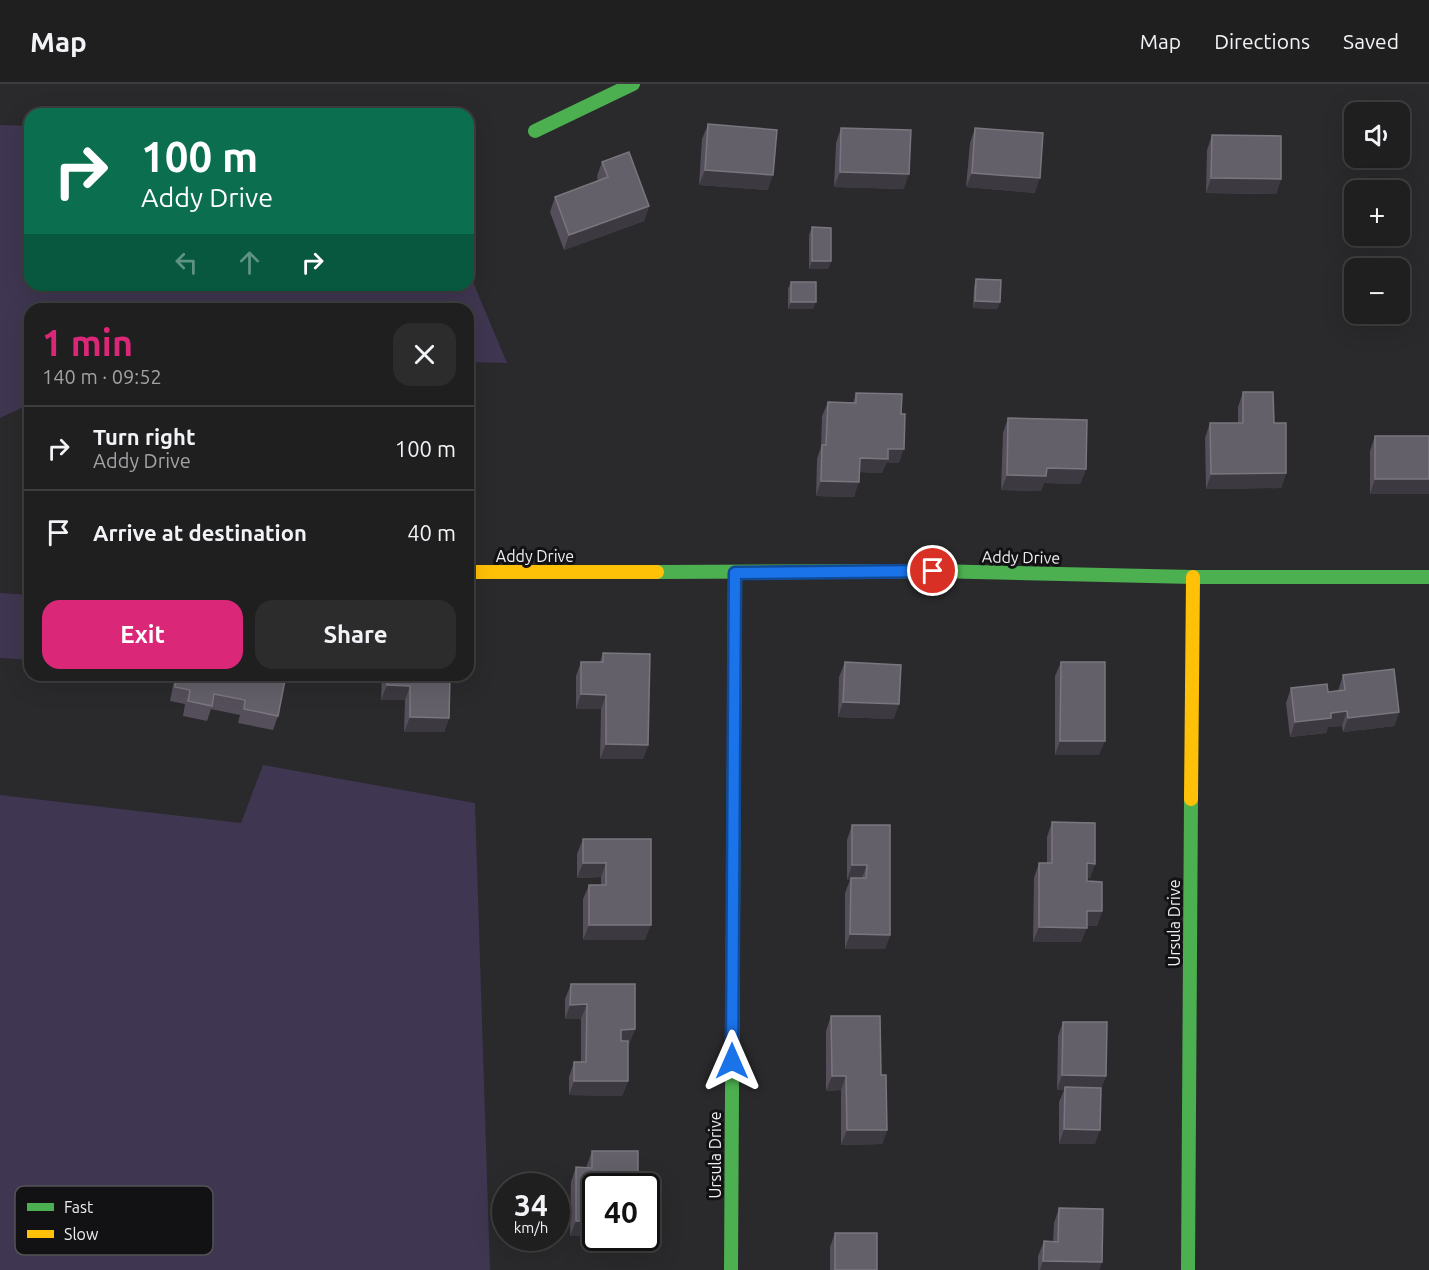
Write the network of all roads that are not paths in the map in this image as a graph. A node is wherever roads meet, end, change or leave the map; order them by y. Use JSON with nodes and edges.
{"nodes":[{"id":1,"x":633,"y":84,"type":"edge"},
{"id":2,"x":535,"y":131,"type":"dead end"},
{"id":3,"x":474,"y":572,"type":"edge"},
{"id":4,"x":735,"y":573,"type":"junction"},
{"id":5,"x":1193,"y":577,"type":"junction"},
{"id":6,"x":1429,"y":577,"type":"edge"},
{"id":7,"x":731,"y":1270,"type":"edge"},
{"id":8,"x":1188,"y":1270,"type":"edge"}],
"edges":[{"from":1,"to":2,"type":"street"},
{"from":3,"to":4,"type":"street","name":"Addy Drive"},
{"from":4,"to":5,"type":"street","name":"Addy Drive"},
{"from":4,"to":7,"type":"street","name":"Ursula Drive"},
{"from":5,"to":6,"type":"street","name":"Addy Drive"},
{"from":5,"to":8,"type":"street","name":"Ursula Drive"}]}
